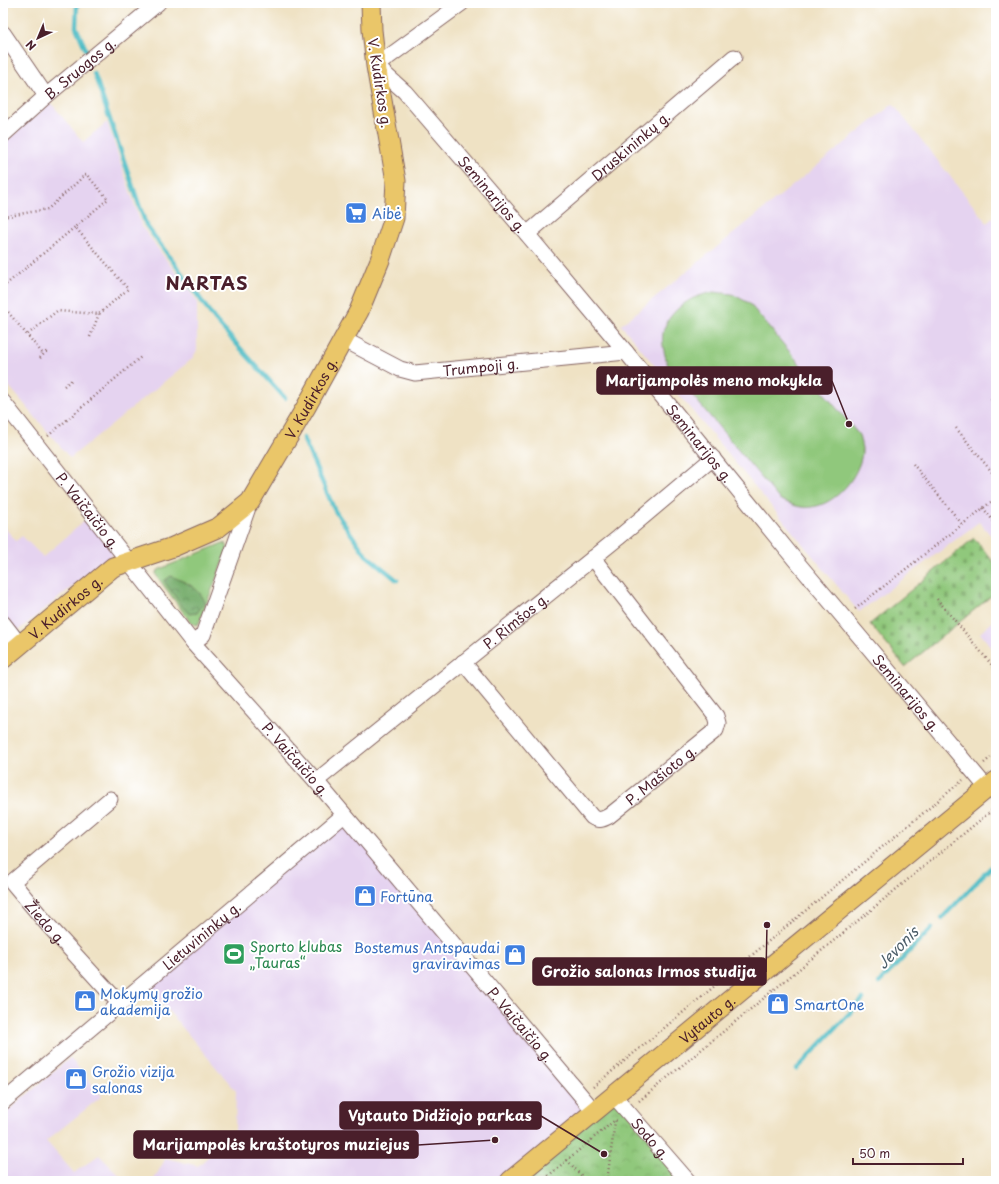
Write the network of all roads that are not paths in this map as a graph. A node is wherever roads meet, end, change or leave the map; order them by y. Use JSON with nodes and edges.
{"nodes":[{"id":1,"x":158,"y":3,"type":"edge"},
{"id":2,"x":371,"y":3,"type":"edge"},
{"id":3,"x":462,"y":3,"type":"edge"},
{"id":4,"x":3,"y":33,"type":"edge"},
{"id":5,"x":734,"y":58,"type":"dead end"},
{"id":6,"x":376,"y":66,"type":"junction"},
{"id":7,"x":46,"y":96,"type":"junction"},
{"id":8,"x":3,"y":135,"type":"edge"},
{"id":9,"x":527,"y":234,"type":"junction"},
{"id":10,"x":343,"y":339,"type":"junction"},
{"id":11,"x":626,"y":352,"type":"junction"},
{"id":12,"x":3,"y":402,"type":"edge"},
{"id":13,"x":712,"y":458,"type":"junction"},
{"id":14,"x":250,"y":502,"type":"junction"},
{"id":15,"x":219,"y":527,"type":"junction"},
{"id":16,"x":235,"y":546,"type":"junction"},
{"id":17,"x":593,"y":558,"type":"junction"},
{"id":18,"x":130,"y":562,"type":"junction"},
{"id":19,"x":3,"y":623,"type":"edge"},
{"id":20,"x":194,"y":643,"type":"junction"},
{"id":21,"x":20,"y":645,"type":"junction"},
{"id":22,"x":3,"y":659,"type":"edge"},
{"id":23,"x":463,"y":662,"type":"junction"},
{"id":24,"x":316,"y":781,"type":"junction"},
{"id":25,"x":992,"y":785,"type":"edge"},
{"id":26,"x":110,"y":799,"type":"dead end"},
{"id":27,"x":344,"y":815,"type":"junction"},
{"id":28,"x":120,"y":1004,"type":"junction"},
{"id":29,"x":614,"y":1096,"type":"junction"},
{"id":30,"x":3,"y":1102,"type":"edge"},
{"id":31,"x":594,"y":1111,"type":"junction"},
{"id":32,"x":510,"y":1181,"type":"edge"},
{"id":33,"x":688,"y":1181,"type":"edge"}],
"edges":[{"from":1,"to":7,"type":"street","name":"B. Sruogos g."},
{"from":2,"to":6,"type":"main road","name":"V. Kudirkos g."},
{"from":3,"to":6,"type":"street"},
{"from":4,"to":7,"type":"street"},
{"from":5,"to":9,"type":"street","name":"Druskininkų g."},
{"from":6,"to":9,"type":"street","name":"Seminarijos g."},
{"from":6,"to":10,"type":"main road","name":"V. Kudirkos g."},
{"from":7,"to":8,"type":"street","name":"B. Sruogos g."},
{"from":9,"to":11,"type":"street","name":"Seminarijos g."},
{"from":10,"to":11,"type":"street","name":"Trumpoji g."},
{"from":10,"to":14,"type":"main road","name":"V. Kudirkos g."},
{"from":11,"to":13,"type":"street","name":"Seminarijos g."},
{"from":12,"to":18,"type":"street","name":"P. Vaičaičio g."},
{"from":13,"to":17,"type":"street","name":"P. Rimšos g."},
{"from":13,"to":25,"type":"street","name":"Seminarijos g."},
{"from":14,"to":15,"type":"main road","name":"V. Kudirkos g."},
{"from":14,"to":16,"type":"street"},
{"from":15,"to":16,"type":"street"},
{"from":15,"to":18,"type":"main road","name":"V. Kudirkos g."},
{"from":16,"to":20,"type":"street"},
{"from":17,"to":23,"type":"street","name":"P. Rimšos g."},
{"from":17,"to":23,"type":"street","name":"P. Mašioto g."},
{"from":18,"to":20,"type":"street","name":"P. Vaičaičio g."},
{"from":18,"to":21,"type":"main road","name":"V. Kudirkos g."},
{"from":19,"to":21,"type":"street"},
{"from":20,"to":24,"type":"street","name":"P. Vaičaičio g."},
{"from":21,"to":22,"type":"main road","name":"V. Kudirkos g."},
{"from":23,"to":24,"type":"street","name":"P. Rimšos g."},
{"from":24,"to":27,"type":"street","name":"P. Vaičaičio g."},
{"from":25,"to":29,"type":"main road","name":"Vytauto g."},
{"from":26,"to":28,"type":"street","name":"Žiedo g."},
{"from":27,"to":28,"type":"street","name":"Lietuvininkų g."},
{"from":27,"to":31,"type":"street","name":"P. Vaičaičio g."},
{"from":28,"to":30,"type":"street","name":"Lietuvininkų g."},
{"from":29,"to":31,"type":"main road","name":"Vytauto g."},
{"from":29,"to":33,"type":"street","name":"Sodo g."},
{"from":31,"to":32,"type":"main road","name":"Vytauto g."}]}
